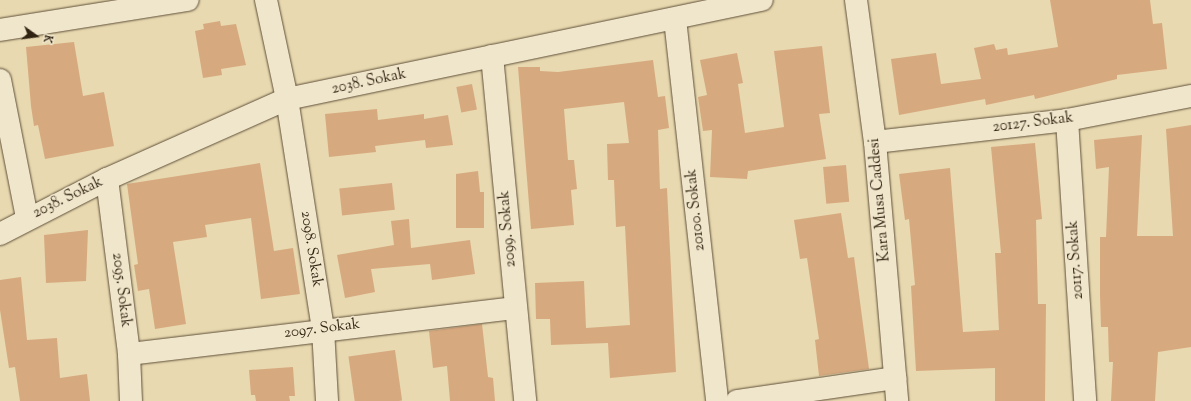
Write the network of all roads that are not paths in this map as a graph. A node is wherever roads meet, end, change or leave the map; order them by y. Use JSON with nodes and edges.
{"nodes":[{"id":1,"x":188,"y":0,"type":"edge"},
{"id":2,"x":266,"y":0,"type":"edge"},
{"id":3,"x":762,"y":0,"type":"edge"},
{"id":4,"x":856,"y":0,"type":"edge"},
{"id":5,"x":87,"y":9,"type":"edge"},
{"id":6,"x":675,"y":19,"type":"junction"},
{"id":7,"x":0,"y":30,"type":"edge"},
{"id":8,"x":492,"y":56,"type":"junction"},
{"id":9,"x":0,"y":80,"type":"edge"},
{"id":10,"x":1191,"y":96,"type":"edge"},
{"id":11,"x":287,"y":99,"type":"junction"},
{"id":12,"x":1067,"y":120,"type":"junction"},
{"id":13,"x":875,"y":142,"type":"junction"},
{"id":14,"x":107,"y":179,"type":"junction"},
{"id":15,"x":27,"y":218,"type":"junction"},
{"id":16,"x":0,"y":234,"type":"edge"},
{"id":17,"x":515,"y":308,"type":"junction"},
{"id":18,"x":323,"y":329,"type":"junction"},
{"id":19,"x":129,"y":354,"type":"junction"},
{"id":20,"x":895,"y":378,"type":"junction"},
{"id":21,"x":131,"y":401,"type":"edge"},
{"id":22,"x":327,"y":401,"type":"edge"},
{"id":23,"x":525,"y":401,"type":"edge"},
{"id":24,"x":717,"y":401,"type":"edge"},
{"id":25,"x":737,"y":401,"type":"edge"},
{"id":26,"x":897,"y":401,"type":"edge"},
{"id":27,"x":1085,"y":401,"type":"edge"}],
"edges":[{"from":1,"to":5,"type":"street"},
{"from":2,"to":11,"type":"street","name":"2098. Sokak"},
{"from":3,"to":6,"type":"street","name":"2038. Sokak"},
{"from":4,"to":13,"type":"street","name":"Kara Musa Caddesi"},
{"from":5,"to":7,"type":"street"},
{"from":6,"to":8,"type":"street","name":"2038. Sokak"},
{"from":6,"to":24,"type":"street","name":"20100. Sokak"},
{"from":8,"to":11,"type":"street","name":"2038. Sokak"},
{"from":8,"to":17,"type":"street","name":"2099. Sokak"},
{"from":9,"to":15,"type":"street"},
{"from":10,"to":12,"type":"street","name":"20127. Sokak"},
{"from":11,"to":14,"type":"street","name":"2038. Sokak"},
{"from":11,"to":18,"type":"street","name":"2098. Sokak"},
{"from":12,"to":13,"type":"street","name":"20127. Sokak"},
{"from":12,"to":27,"type":"street","name":"20117. Sokak"},
{"from":13,"to":20,"type":"street","name":"Kara Musa Caddesi"},
{"from":14,"to":15,"type":"street","name":"2038. Sokak"},
{"from":14,"to":19,"type":"street","name":"2095. Sokak"},
{"from":15,"to":16,"type":"street","name":"2038. Sokak"},
{"from":17,"to":18,"type":"street","name":"2097. Sokak"},
{"from":17,"to":23,"type":"street","name":"2099. Sokak"},
{"from":18,"to":19,"type":"street","name":"2097. Sokak"},
{"from":18,"to":22,"type":"street","name":"2098. Sokak"},
{"from":19,"to":21,"type":"street","name":"2095. Sokak"},
{"from":20,"to":25,"type":"street"},
{"from":20,"to":26,"type":"street","name":"Kara Musa Caddesi"}]}
